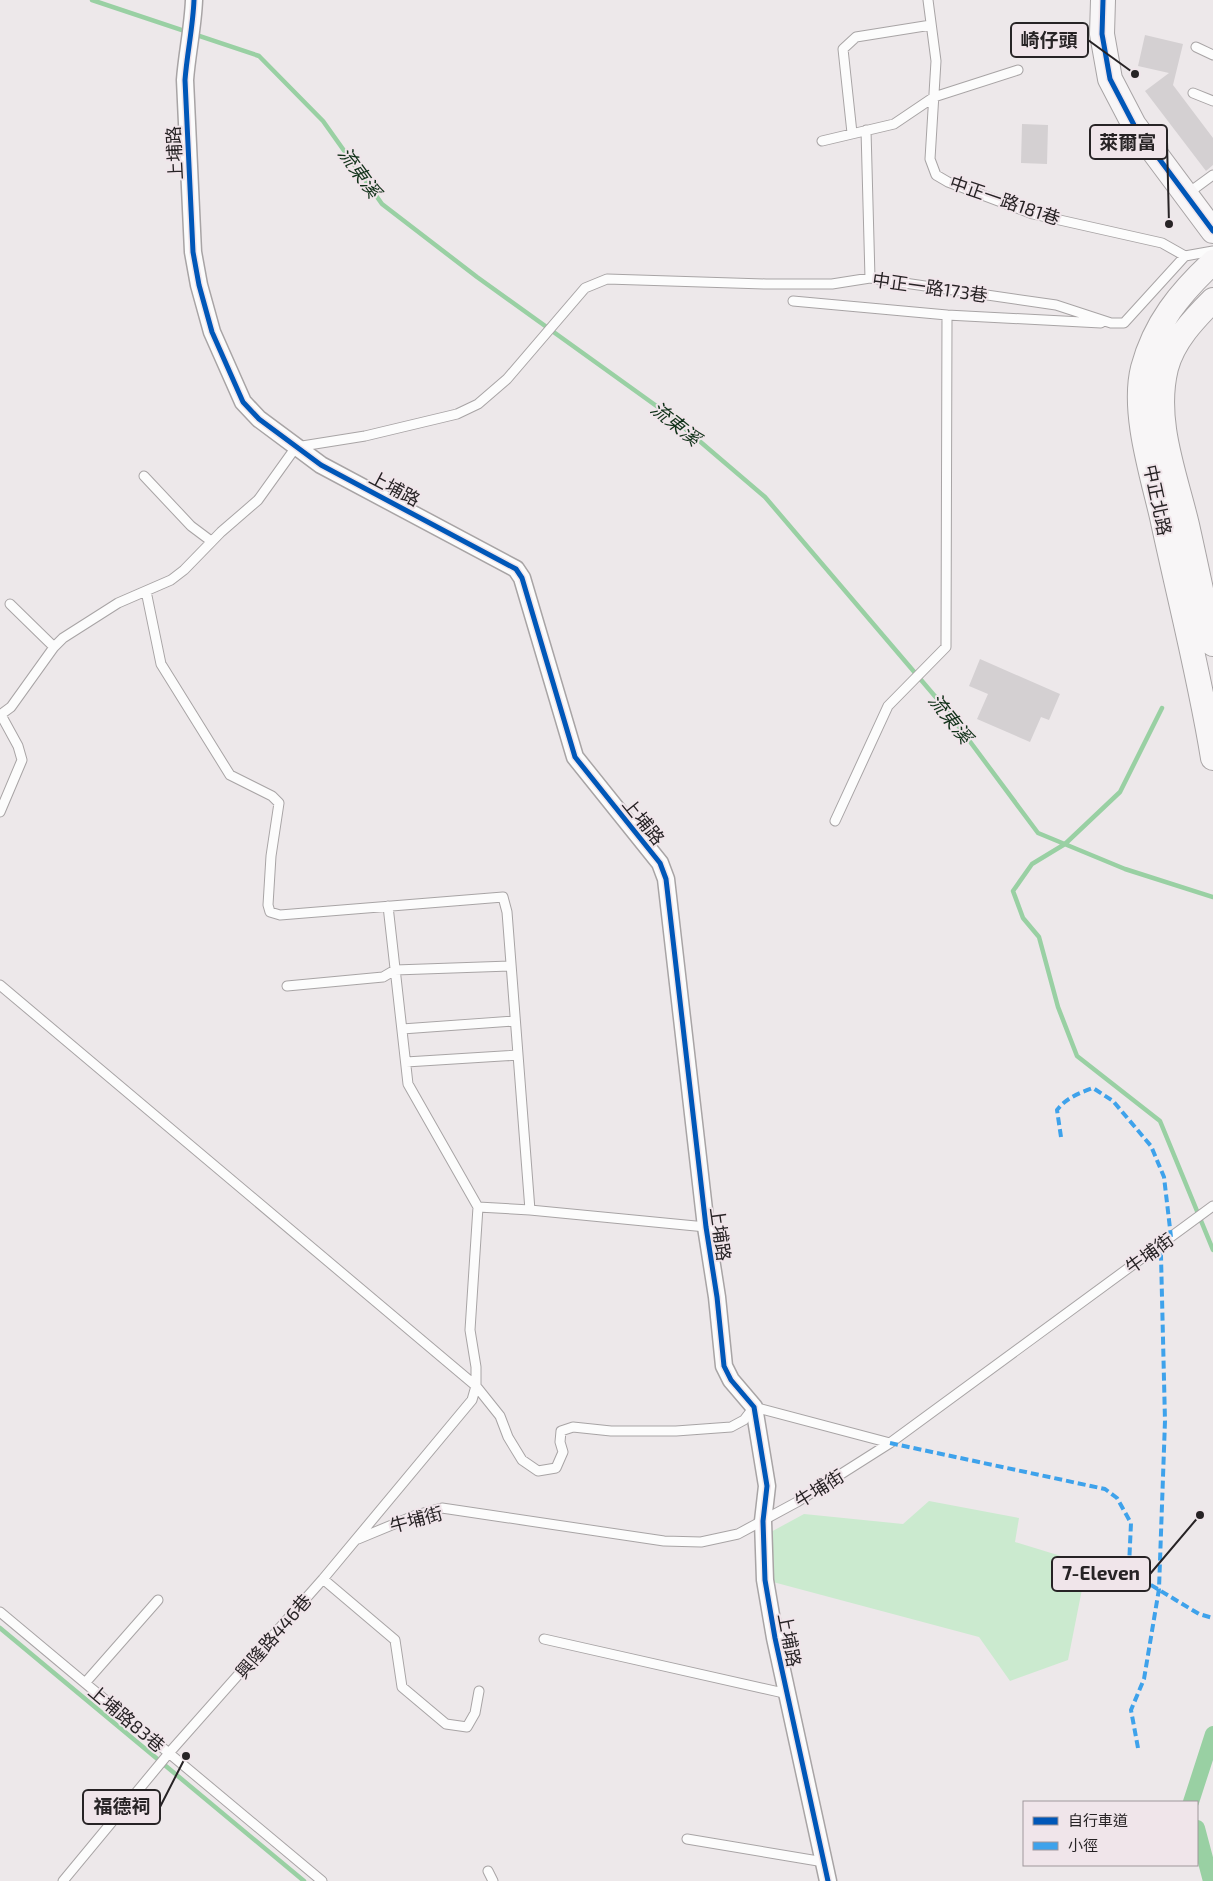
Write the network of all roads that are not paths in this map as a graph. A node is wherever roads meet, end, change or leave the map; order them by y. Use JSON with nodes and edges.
{"nodes":[{"id":1,"x":194,"y":0,"type":"edge"},
{"id":2,"x":928,"y":0,"type":"edge"},
{"id":3,"x":1103,"y":0,"type":"edge"},
{"id":4,"x":931,"y":25,"type":"junction"},
{"id":5,"x":1196,"y":47,"type":"dead end"},
{"id":6,"x":1213,"y":55,"type":"edge"},
{"id":7,"x":1018,"y":70,"type":"dead end"},
{"id":8,"x":1193,"y":93,"type":"dead end"},
{"id":9,"x":934,"y":97,"type":"junction"},
{"id":10,"x":1213,"y":101,"type":"edge"},
{"id":11,"x":866,"y":130,"type":"junction"},
{"id":12,"x":852,"y":133,"type":"junction"},
{"id":13,"x":822,"y":141,"type":"dead end"},
{"id":14,"x":1213,"y":175,"type":"edge"},
{"id":15,"x":1186,"y":194,"type":"junction"},
{"id":16,"x":1213,"y":231,"type":"edge"},
{"id":17,"x":1213,"y":252,"type":"edge"},
{"id":18,"x":1185,"y":256,"type":"junction"},
{"id":19,"x":1213,"y":262,"type":"edge"},
{"id":20,"x":870,"y":278,"type":"junction"},
{"id":21,"x":1213,"y":300,"type":"edge"},
{"id":22,"x":793,"y":301,"type":"dead end"},
{"id":23,"x":948,"y":315,"type":"junction"},
{"id":24,"x":1111,"y":324,"type":"junction"},
{"id":25,"x":296,"y":447,"type":"junction"},
{"id":26,"x":144,"y":476,"type":"dead end"},
{"id":27,"x":211,"y":542,"type":"junction"},
{"id":28,"x":146,"y":591,"type":"junction"},
{"id":29,"x":10,"y":604,"type":"dead end"},
{"id":30,"x":1213,"y":644,"type":"edge"},
{"id":31,"x":54,"y":647,"type":"junction"},
{"id":32,"x":0,"y":715,"type":"edge"},
{"id":33,"x":1213,"y":758,"type":"edge"},
{"id":34,"x":0,"y":812,"type":"edge"},
{"id":35,"x":835,"y":821,"type":"dead end"},
{"id":36,"x":388,"y":906,"type":"junction"},
{"id":37,"x":511,"y":966,"type":"junction"},
{"id":38,"x":395,"y":970,"type":"junction"},
{"id":39,"x":0,"y":985,"type":"edge"},
{"id":40,"x":287,"y":986,"type":"dead end"},
{"id":41,"x":515,"y":1021,"type":"junction"},
{"id":42,"x":402,"y":1029,"type":"junction"},
{"id":43,"x":518,"y":1055,"type":"junction"},
{"id":44,"x":406,"y":1062,"type":"junction"},
{"id":45,"x":1213,"y":1206,"type":"edge"},
{"id":46,"x":478,"y":1207,"type":"junction"},
{"id":47,"x":530,"y":1210,"type":"junction"},
{"id":48,"x":706,"y":1227,"type":"junction"},
{"id":49,"x":476,"y":1386,"type":"junction"},
{"id":50,"x":754,"y":1407,"type":"junction"},
{"id":51,"x":890,"y":1444,"type":"junction"},
{"id":52,"x":763,"y":1521,"type":"junction"},
{"id":53,"x":356,"y":1540,"type":"junction"},
{"id":54,"x":323,"y":1579,"type":"junction"},
{"id":55,"x":158,"y":1600,"type":"dead end"},
{"id":56,"x":0,"y":1612,"type":"edge"},
{"id":57,"x":544,"y":1639,"type":"dead end"},
{"id":58,"x":85,"y":1683,"type":"junction"},
{"id":59,"x":479,"y":1691,"type":"dead end"},
{"id":60,"x":788,"y":1694,"type":"junction"},
{"id":61,"x":169,"y":1754,"type":"junction"},
{"id":62,"x":687,"y":1839,"type":"dead end"},
{"id":63,"x":824,"y":1862,"type":"junction"},
{"id":64,"x":488,"y":1871,"type":"dead end"},
{"id":65,"x":63,"y":1881,"type":"edge"},
{"id":66,"x":322,"y":1881,"type":"edge"},
{"id":67,"x":493,"y":1881,"type":"edge"},
{"id":68,"x":828,"y":1881,"type":"edge"}],
"edges":[{"from":1,"to":25,"type":"street","name":"上埔路"},
{"from":2,"to":4,"type":"lane","name":"中正一路181巷"},
{"from":3,"to":15,"type":"main road"},
{"from":4,"to":9,"type":"lane","name":"中正一路181巷"},
{"from":4,"to":12,"type":"lane"},
{"from":5,"to":6,"type":"lane"},
{"from":7,"to":9,"type":"lane"},
{"from":8,"to":10,"type":"lane"},
{"from":9,"to":11,"type":"lane"},
{"from":9,"to":18,"type":"lane","name":"中正一路181巷"},
{"from":11,"to":12,"type":"lane"},
{"from":11,"to":20,"type":"lane"},
{"from":12,"to":13,"type":"lane"},
{"from":14,"to":15,"type":"lane"},
{"from":15,"to":16,"type":"main road"},
{"from":17,"to":18,"type":"lane"},
{"from":18,"to":24,"type":"lane"},
{"from":19,"to":33,"type":"main road","name":"中正北路"},
{"from":20,"to":24,"type":"lane","name":"中正一路173巷"},
{"from":20,"to":25,"type":"lane","name":"中正一路173巷"},
{"from":21,"to":30,"type":"main road","name":"中正北路"},
{"from":22,"to":23,"type":"lane"},
{"from":23,"to":24,"type":"lane"},
{"from":23,"to":35,"type":"lane"},
{"from":25,"to":27,"type":"lane"},
{"from":25,"to":48,"type":"street","name":"上埔路"},
{"from":26,"to":27,"type":"lane"},
{"from":27,"to":28,"type":"lane"},
{"from":28,"to":31,"type":"lane"},
{"from":28,"to":36,"type":"lane"},
{"from":29,"to":31,"type":"lane"},
{"from":31,"to":32,"type":"lane"},
{"from":32,"to":34,"type":"lane"},
{"from":36,"to":37,"type":"lane"},
{"from":36,"to":38,"type":"lane"},
{"from":37,"to":38,"type":"lane"},
{"from":37,"to":41,"type":"lane"},
{"from":38,"to":40,"type":"lane"},
{"from":38,"to":42,"type":"lane"},
{"from":39,"to":49,"type":"lane"},
{"from":41,"to":42,"type":"lane"},
{"from":41,"to":43,"type":"lane"},
{"from":42,"to":44,"type":"lane"},
{"from":43,"to":44,"type":"lane"},
{"from":43,"to":47,"type":"lane"},
{"from":44,"to":46,"type":"lane"},
{"from":45,"to":51,"type":"lane","name":"牛埔街"},
{"from":46,"to":47,"type":"lane"},
{"from":46,"to":49,"type":"lane"},
{"from":47,"to":48,"type":"lane"},
{"from":48,"to":50,"type":"street","name":"上埔路"},
{"from":49,"to":50,"type":"lane"},
{"from":49,"to":53,"type":"lane","name":"興隆路446巷"},
{"from":50,"to":51,"type":"lane"},
{"from":50,"to":52,"type":"street","name":"上埔路"},
{"from":51,"to":52,"type":"lane","name":"牛埔街"},
{"from":52,"to":53,"type":"lane","name":"牛埔街"},
{"from":52,"to":60,"type":"street","name":"上埔路"},
{"from":53,"to":54,"type":"lane","name":"興隆路446巷"},
{"from":54,"to":59,"type":"lane"},
{"from":54,"to":61,"type":"lane","name":"興隆路446巷"},
{"from":55,"to":58,"type":"lane"},
{"from":56,"to":58,"type":"lane","name":"上埔路83巷"},
{"from":57,"to":60,"type":"lane"},
{"from":58,"to":61,"type":"lane","name":"上埔路83巷"},
{"from":60,"to":63,"type":"street","name":"上埔路"},
{"from":61,"to":65,"type":"lane","name":"興隆路446巷"},
{"from":61,"to":66,"type":"lane","name":"上埔路83巷"},
{"from":62,"to":63,"type":"lane"},
{"from":63,"to":68,"type":"street","name":"上埔路"},
{"from":64,"to":67,"type":"lane"}]}
